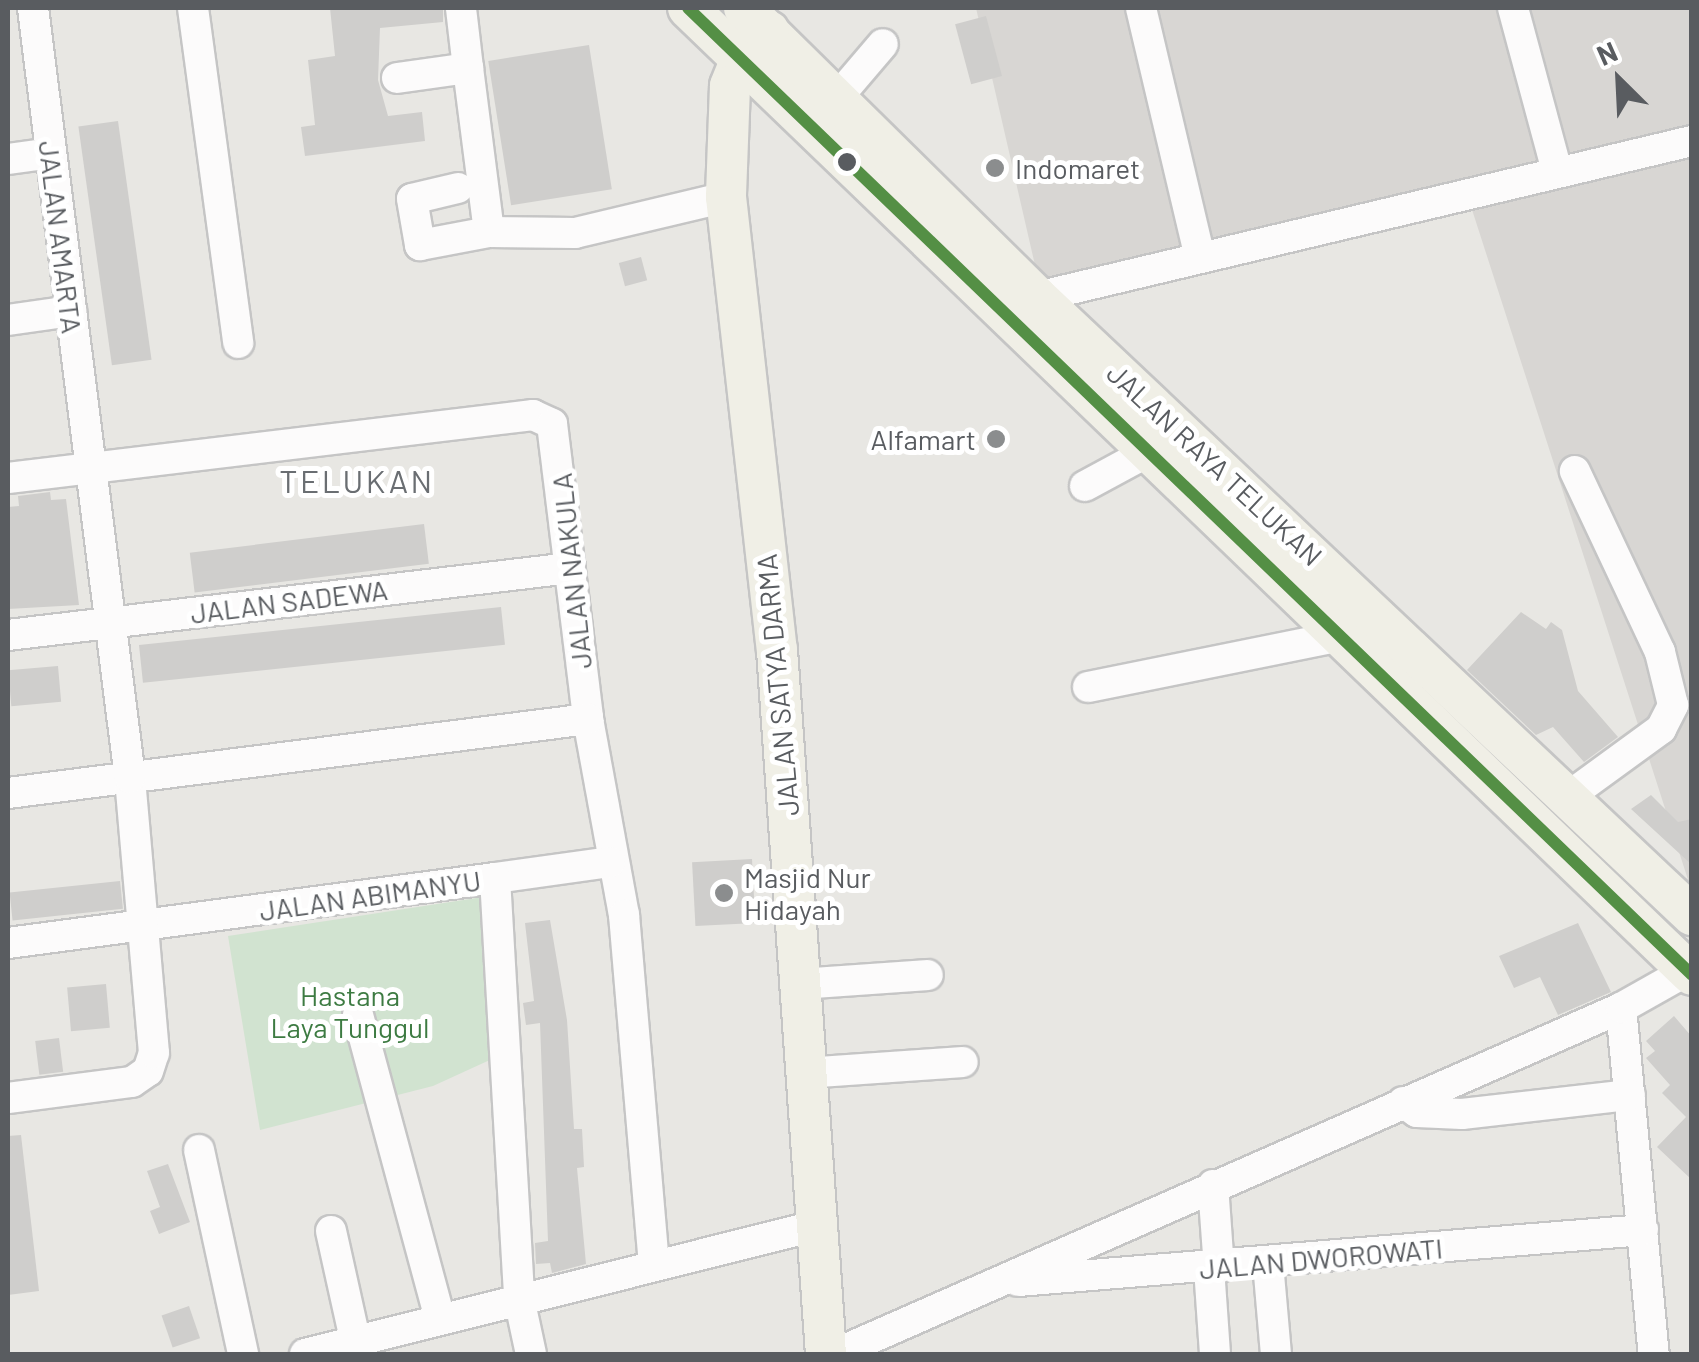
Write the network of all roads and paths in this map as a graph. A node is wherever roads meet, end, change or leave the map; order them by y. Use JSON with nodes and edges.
{"nodes":[{"id":1,"x":33,"y":8,"type":"edge"},
{"id":2,"x":193,"y":8,"type":"edge"},
{"id":3,"x":461,"y":8,"type":"edge"},
{"id":4,"x":688,"y":8,"type":"edge"},
{"id":5,"x":1141,"y":8,"type":"edge"},
{"id":6,"x":1513,"y":8,"type":"edge"},
{"id":7,"x":756,"y":19,"type":"edge"},
{"id":8,"x":883,"y":44,"type":"dead end"},
{"id":9,"x":740,"y":61,"type":"junction"},
{"id":10,"x":468,"y":68,"type":"junction"},
{"id":11,"x":397,"y":78,"type":"dead end"},
{"id":12,"x":836,"y":99,"type":"junction"},
{"id":13,"x":1692,"y":141,"type":"edge"},
{"id":14,"x":51,"y":154,"type":"junction"},
{"id":15,"x":8,"y":159,"type":"edge"},
{"id":16,"x":1556,"y":171,"type":"junction"},
{"id":17,"x":458,"y":188,"type":"dead end"},
{"id":18,"x":726,"y":197,"type":"junction"},
{"id":19,"x":490,"y":232,"type":"junction"},
{"id":20,"x":1200,"y":256,"type":"junction"},
{"id":21,"x":1037,"y":297,"type":"junction"},
{"id":22,"x":71,"y":311,"type":"junction"},
{"id":23,"x":8,"y":320,"type":"edge"},
{"id":24,"x":238,"y":343,"type":"dead end"},
{"id":25,"x":1148,"y":452,"type":"junction"},
{"id":26,"x":90,"y":467,"type":"junction"},
{"id":27,"x":1575,"y":470,"type":"dead end"},
{"id":28,"x":8,"y":478,"type":"edge"},
{"id":29,"x":1085,"y":486,"type":"dead end"},
{"id":30,"x":570,"y":568,"type":"junction"},
{"id":31,"x":110,"y":623,"type":"junction"},
{"id":32,"x":8,"y":635,"type":"edge"},
{"id":33,"x":1335,"y":637,"type":"junction"},
{"id":34,"x":1088,"y":687,"type":"dead end"},
{"id":35,"x":588,"y":719,"type":"junction"},
{"id":36,"x":130,"y":778,"type":"junction"},
{"id":37,"x":8,"y":794,"type":"edge"},
{"id":38,"x":1570,"y":796,"type":"junction"},
{"id":39,"x":610,"y":862,"type":"junction"},
{"id":40,"x":495,"y":878,"type":"junction"},
{"id":41,"x":1692,"y":915,"type":"edge"},
{"id":42,"x":144,"y":926,"type":"junction"},
{"id":43,"x":8,"y":943,"type":"edge"},
{"id":44,"x":1690,"y":971,"type":"edge"},
{"id":45,"x":928,"y":974,"type":"dead end"},
{"id":46,"x":800,"y":984,"type":"junction"},
{"id":47,"x":1622,"y":1008,"type":"junction"},
{"id":48,"x":358,"y":1015,"type":"dead end"},
{"id":49,"x":963,"y":1062,"type":"dead end"},
{"id":50,"x":805,"y":1073,"type":"junction"},
{"id":51,"x":1630,"y":1095,"type":"junction"},
{"id":52,"x":8,"y":1098,"type":"edge"},
{"id":53,"x":1403,"y":1102,"type":"junction"},
{"id":54,"x":200,"y":1150,"type":"dead end"},
{"id":55,"x":1212,"y":1185,"type":"junction"},
{"id":56,"x":815,"y":1226,"type":"junction"},
{"id":57,"x":1642,"y":1230,"type":"junction"},
{"id":58,"x":331,"y":1231,"type":"dead end"},
{"id":59,"x":1268,"y":1264,"type":"junction"},
{"id":60,"x":654,"y":1265,"type":"junction"},
{"id":61,"x":1214,"y":1268,"type":"junction"},
{"id":62,"x":998,"y":1282,"type":"junction"},
{"id":63,"x":520,"y":1298,"type":"junction"},
{"id":64,"x":440,"y":1318,"type":"junction"},
{"id":65,"x":356,"y":1344,"type":"junction"},
{"id":66,"x":243,"y":1354,"type":"edge"},
{"id":67,"x":305,"y":1354,"type":"edge"},
{"id":68,"x":530,"y":1354,"type":"edge"},
{"id":69,"x":826,"y":1354,"type":"edge"},
{"id":70,"x":835,"y":1354,"type":"edge"},
{"id":71,"x":1215,"y":1354,"type":"edge"},
{"id":72,"x":1276,"y":1354,"type":"edge"},
{"id":73,"x":1654,"y":1354,"type":"edge"}],
"edges":[{"from":1,"to":14,"type":"street","name":"JALAN AMARTA"},
{"from":2,"to":24,"type":"street"},
{"from":3,"to":10,"type":"street"},
{"from":4,"to":9,"type":"main road","name":"JALAN RAYA TELUKAN"},
{"from":5,"to":20,"type":"street"},
{"from":6,"to":16,"type":"street"},
{"from":7,"to":9,"type":"main road","name":"JALAN SATYA DARMA"},
{"from":7,"to":12,"type":"main road","name":"JALAN RAYA TELUKAN"},
{"from":8,"to":12,"type":"street"},
{"from":9,"to":18,"type":"main road","name":"JALAN SATYA DARMA"},
{"from":9,"to":25,"type":"main road","name":"JALAN RAYA TELUKAN"},
{"from":10,"to":11,"type":"street"},
{"from":10,"to":19,"type":"street"},
{"from":12,"to":21,"type":"main road","name":"JALAN RAYA TELUKAN"},
{"from":13,"to":16,"type":"street"},
{"from":14,"to":15,"type":"street"},
{"from":14,"to":22,"type":"street","name":"JALAN AMARTA"},
{"from":16,"to":20,"type":"street"},
{"from":17,"to":19,"type":"street"},
{"from":18,"to":19,"type":"street"},
{"from":18,"to":46,"type":"main road","name":"JALAN SATYA DARMA"},
{"from":20,"to":21,"type":"street"},
{"from":21,"to":38,"type":"main road","name":"JALAN RAYA TELUKAN"},
{"from":22,"to":23,"type":"street"},
{"from":22,"to":26,"type":"street","name":"JALAN AMARTA"},
{"from":25,"to":29,"type":"street"},
{"from":25,"to":33,"type":"main road","name":"JALAN RAYA TELUKAN"},
{"from":26,"to":28,"type":"street","name":"JALAN NAKULA"},
{"from":26,"to":30,"type":"street","name":"JALAN NAKULA"},
{"from":26,"to":31,"type":"street","name":"JALAN AMARTA"},
{"from":27,"to":38,"type":"street"},
{"from":30,"to":31,"type":"street","name":"JALAN SADEWA"},
{"from":30,"to":35,"type":"street","name":"JALAN NAKULA"},
{"from":31,"to":32,"type":"street","name":"JALAN SADEWA"},
{"from":31,"to":36,"type":"street","name":"JALAN AMARTA"},
{"from":33,"to":34,"type":"street"},
{"from":33,"to":44,"type":"main road","name":"JALAN RAYA TELUKAN"},
{"from":35,"to":36,"type":"street"},
{"from":35,"to":39,"type":"street","name":"JALAN NAKULA"},
{"from":36,"to":37,"type":"street"},
{"from":36,"to":42,"type":"street","name":"JALAN AMARTA"},
{"from":38,"to":41,"type":"main road","name":"JALAN RAYA TELUKAN"},
{"from":39,"to":40,"type":"street"},
{"from":39,"to":60,"type":"street","name":"JALAN NAKULA"},
{"from":40,"to":42,"type":"street","name":"JALAN ABIMANYU"},
{"from":40,"to":63,"type":"street","name":"JALAN ABIMANYU"},
{"from":42,"to":43,"type":"street","name":"JALAN ABIMANYU"},
{"from":42,"to":52,"type":"street","name":"JALAN AMARTA"},
{"from":44,"to":47,"type":"street"},
{"from":45,"to":46,"type":"street"},
{"from":46,"to":50,"type":"main road","name":"JALAN SATYA DARMA"},
{"from":47,"to":51,"type":"street"},
{"from":47,"to":53,"type":"street"},
{"from":48,"to":64,"type":"street"},
{"from":49,"to":50,"type":"street"},
{"from":50,"to":56,"type":"main road","name":"JALAN SATYA DARMA"},
{"from":51,"to":53,"type":"street"},
{"from":51,"to":57,"type":"street"},
{"from":53,"to":55,"type":"street"},
{"from":54,"to":66,"type":"street"},
{"from":55,"to":61,"type":"street"},
{"from":55,"to":62,"type":"street"},
{"from":56,"to":60,"type":"street"},
{"from":56,"to":69,"type":"main road","name":"JALAN SATYA DARMA"},
{"from":57,"to":59,"type":"street","name":"JALAN DWOROWATI"},
{"from":57,"to":73,"type":"street"},
{"from":58,"to":65,"type":"street"},
{"from":59,"to":61,"type":"street","name":"JALAN DWOROWATI"},
{"from":59,"to":72,"type":"street"},
{"from":60,"to":63,"type":"street"},
{"from":61,"to":62,"type":"street","name":"JALAN DWOROWATI"},
{"from":61,"to":71,"type":"street"},
{"from":62,"to":70,"type":"street"},
{"from":63,"to":64,"type":"street"},
{"from":63,"to":68,"type":"street","name":"JALAN ABIMANYU"},
{"from":64,"to":65,"type":"street"},
{"from":65,"to":67,"type":"street"}]}
